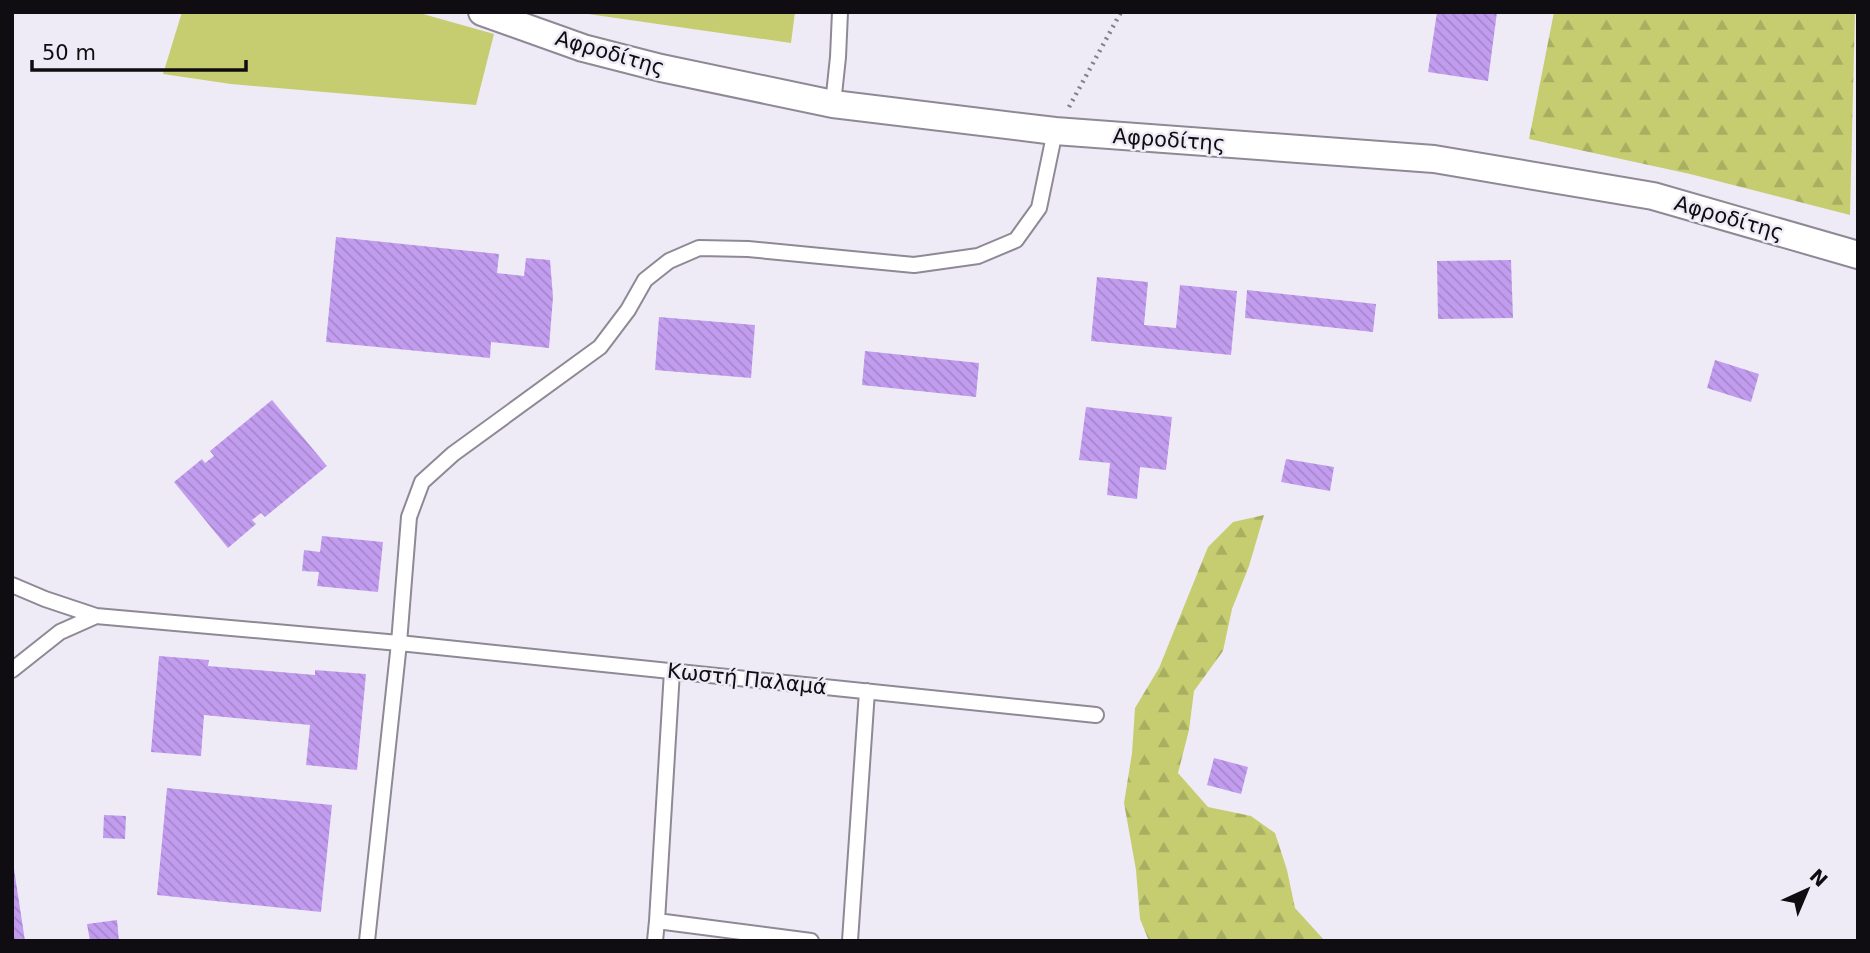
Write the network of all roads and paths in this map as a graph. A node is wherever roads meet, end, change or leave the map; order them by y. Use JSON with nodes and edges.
{"nodes":[{"id":1,"x":482,"y":12,"type":"edge"},
{"id":2,"x":840,"y":12,"type":"edge"},
{"id":3,"x":1121,"y":12,"type":"edge"},
{"id":4,"x":833,"y":104,"type":"junction"},
{"id":5,"x":1055,"y":131,"type":"junction"},
{"id":6,"x":1858,"y":255,"type":"edge"},
{"id":7,"x":12,"y":585,"type":"edge"},
{"id":8,"x":96,"y":616,"type":"junction"},
{"id":9,"x":399,"y":643,"type":"junction"},
{"id":10,"x":12,"y":670,"type":"edge"},
{"id":11,"x":672,"y":671,"type":"junction"},
{"id":12,"x":867,"y":691,"type":"junction"},
{"id":13,"x":1096,"y":715,"type":"dead end"},
{"id":14,"x":657,"y":920,"type":"junction"},
{"id":15,"x":367,"y":941,"type":"edge"},
{"id":16,"x":655,"y":941,"type":"edge"},
{"id":17,"x":811,"y":941,"type":"edge"},
{"id":18,"x":850,"y":941,"type":"edge"}],
"edges":[{"from":1,"to":4,"type":"street","name":"Αφροδίτης"},
{"from":2,"to":4,"type":"lane"},
{"from":3,"to":5,"type":"path"},
{"from":4,"to":5,"type":"street","name":"Αφροδίτης"},
{"from":5,"to":6,"type":"street","name":"Αφροδίτης"},
{"from":5,"to":9,"type":"lane"},
{"from":7,"to":8,"type":"lane","name":"Κωστή Παλαμά"},
{"from":8,"to":9,"type":"lane","name":"Κωστή Παλαμά"},
{"from":8,"to":10,"type":"lane"},
{"from":9,"to":11,"type":"lane","name":"Κωστή Παλαμά"},
{"from":9,"to":15,"type":"lane"},
{"from":11,"to":12,"type":"lane","name":"Κωστή Παλαμά"},
{"from":11,"to":14,"type":"lane"},
{"from":12,"to":13,"type":"lane","name":"Κωστή Παλαμά"},
{"from":12,"to":18,"type":"lane"},
{"from":14,"to":16,"type":"lane"},
{"from":14,"to":17,"type":"lane"}]}
